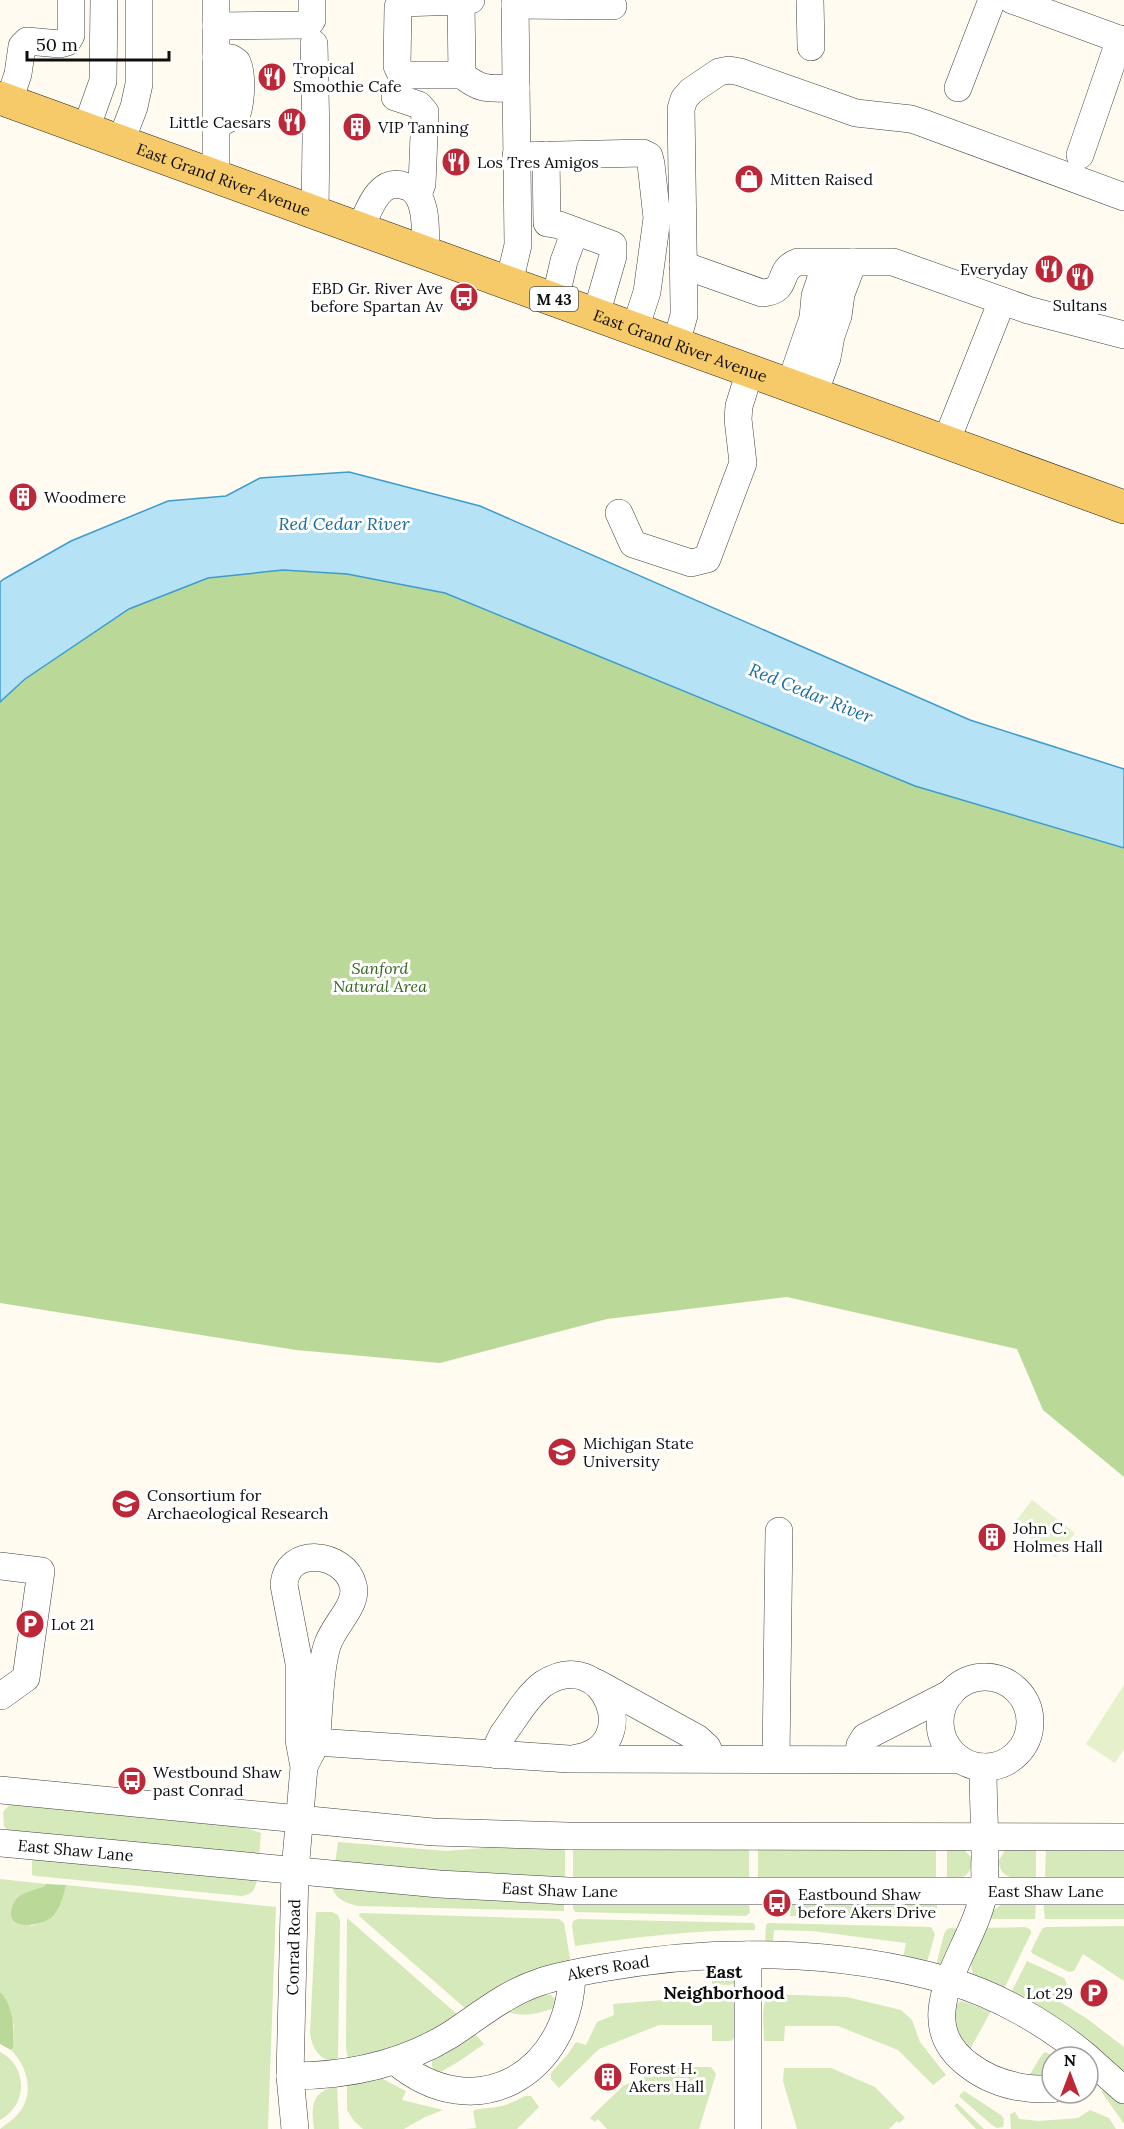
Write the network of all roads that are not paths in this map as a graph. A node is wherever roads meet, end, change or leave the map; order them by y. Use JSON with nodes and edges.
{"nodes":[{"id":1,"x":71,"y":0,"type":"edge"},
{"id":2,"x":104,"y":0,"type":"edge"},
{"id":3,"x":139,"y":0,"type":"edge"},
{"id":4,"x":312,"y":0,"type":"edge"},
{"id":5,"x":810,"y":0,"type":"edge"},
{"id":6,"x":992,"y":0,"type":"edge"},
{"id":7,"x":1012,"y":0,"type":"edge"},
{"id":8,"x":466,"y":1,"type":"edge"},
{"id":9,"x":515,"y":3,"type":"edge"},
{"id":10,"x":613,"y":6,"type":"dead end"},
{"id":11,"x":1058,"y":8,"type":"edge"},
{"id":12,"x":216,"y":13,"type":"edge"},
{"id":13,"x":1122,"y":40,"type":"edge"},
{"id":14,"x":314,"y":44,"type":"dead end"},
{"id":15,"x":811,"y":47,"type":"dead end"},
{"id":16,"x":462,"y":75,"type":"junction"},
{"id":17,"x":516,"y":88,"type":"junction"},
{"id":18,"x":958,"y":88,"type":"dead end"},
{"id":19,"x":394,"y":97,"type":"dead end"},
{"id":20,"x":4,"y":99,"type":"edge"},
{"id":21,"x":86,"y":129,"type":"junction"},
{"id":22,"x":121,"y":141,"type":"junction"},
{"id":23,"x":546,"y":155,"type":"junction"},
{"id":24,"x":1080,"y":155,"type":"dead end"},
{"id":25,"x":516,"y":156,"type":"junction"},
{"id":26,"x":216,"y":176,"type":"junction"},
{"id":27,"x":418,"y":195,"type":"junction"},
{"id":28,"x":1124,"y":197,"type":"edge"},
{"id":29,"x":315,"y":212,"type":"junction"},
{"id":30,"x":360,"y":229,"type":"junction"},
{"id":31,"x":575,"y":231,"type":"junction"},
{"id":32,"x":426,"y":253,"type":"junction"},
{"id":33,"x":853,"y":262,"type":"junction"},
{"id":34,"x":826,"y":263,"type":"junction"},
{"id":35,"x":683,"y":266,"type":"junction"},
{"id":36,"x":509,"y":283,"type":"junction"},
{"id":37,"x":555,"y":300,"type":"junction"},
{"id":38,"x":1002,"y":301,"type":"junction"},
{"id":39,"x":596,"y":315,"type":"junction"},
{"id":40,"x":635,"y":329,"type":"junction"},
{"id":41,"x":1124,"y":335,"type":"edge"},
{"id":42,"x":676,"y":344,"type":"junction"},
{"id":43,"x":750,"y":370,"type":"junction"},
{"id":44,"x":802,"y":389,"type":"junction"},
{"id":45,"x":946,"y":442,"type":"junction"},
{"id":46,"x":1124,"y":507,"type":"edge"},
{"id":47,"x":619,"y":513,"type":"dead end"},
{"id":48,"x":779,"y":1531,"type":"dead end"},
{"id":49,"x":0,"y":1566,"type":"edge"},
{"id":50,"x":591,"y":1680,"type":"junction"},
{"id":51,"x":951,"y":1693,"type":"junction"},
{"id":52,"x":0,"y":1703,"type":"edge"},
{"id":53,"x":316,"y":1742,"type":"junction"},
{"id":54,"x":497,"y":1755,"type":"junction"},
{"id":55,"x":712,"y":1758,"type":"junction"},
{"id":56,"x":568,"y":1759,"type":"junction"},
{"id":57,"x":776,"y":1759,"type":"junction"},
{"id":58,"x":858,"y":1759,"type":"junction"},
{"id":59,"x":972,"y":1763,"type":"junction"},
{"id":60,"x":304,"y":1767,"type":"junction"},
{"id":61,"x":0,"y":1790,"type":"edge"},
{"id":62,"x":301,"y":1820,"type":"junction"},
{"id":63,"x":985,"y":1837,"type":"junction"},
{"id":64,"x":1124,"y":1838,"type":"edge"},
{"id":65,"x":0,"y":1843,"type":"edge"},
{"id":66,"x":295,"y":1871,"type":"junction"},
{"id":67,"x":984,"y":1891,"type":"junction"},
{"id":68,"x":1124,"y":1891,"type":"edge"},
{"id":69,"x":748,"y":1955,"type":"junction"},
{"id":70,"x":572,"y":1974,"type":"junction"},
{"id":71,"x":950,"y":1981,"type":"junction"},
{"id":72,"x":1065,"y":2045,"type":"edge"},
{"id":73,"x":394,"y":2061,"type":"junction"},
{"id":74,"x":1100,"y":2072,"type":"edge"},
{"id":75,"x":290,"y":2076,"type":"junction"},
{"id":76,"x":1040,"y":2090,"type":"edge"},
{"id":77,"x":1124,"y":2090,"type":"edge"},
{"id":78,"x":280,"y":2129,"type":"edge"},
{"id":79,"x":295,"y":2129,"type":"edge"},
{"id":80,"x":748,"y":2129,"type":"edge"}],
"edges":[{"from":1,"to":20,"type":"street"},
{"from":2,"to":21,"type":"street"},
{"from":3,"to":22,"type":"street"},
{"from":4,"to":12,"type":"street"},
{"from":5,"to":15,"type":"street"},
{"from":6,"to":18,"type":"street"},
{"from":7,"to":11,"type":"street"},
{"from":8,"to":16,"type":"street"},
{"from":8,"to":16,"type":"street"},
{"from":9,"to":10,"type":"street"},
{"from":9,"to":17,"type":"street"},
{"from":11,"to":13,"type":"street"},
{"from":12,"to":26,"type":"street"},
{"from":13,"to":24,"type":"street"},
{"from":14,"to":29,"type":"street"},
{"from":16,"to":17,"type":"street"},
{"from":17,"to":25,"type":"street"},
{"from":19,"to":27,"type":"street"},
{"from":20,"to":21,"type":"main road","name":"East Grand River Avenue","number":"M 43"},
{"from":21,"to":22,"type":"main road","name":"East Grand River Avenue","number":"M 43"},
{"from":22,"to":26,"type":"main road","name":"East Grand River Avenue","number":"M 43"},
{"from":23,"to":25,"type":"street"},
{"from":23,"to":31,"type":"street"},
{"from":23,"to":40,"type":"street"},
{"from":25,"to":36,"type":"street"},
{"from":26,"to":29,"type":"main road","name":"East Grand River Avenue","number":"M 43"},
{"from":27,"to":30,"type":"street"},
{"from":27,"to":32,"type":"street"},
{"from":28,"to":35,"type":"street"},
{"from":29,"to":30,"type":"main road","name":"East Grand River Avenue","number":"M 43"},
{"from":30,"to":32,"type":"main road","name":"East Grand River Avenue","number":"M 43"},
{"from":31,"to":37,"type":"street"},
{"from":31,"to":39,"type":"street"},
{"from":32,"to":36,"type":"main road","name":"East Grand River Avenue","number":"M 43"},
{"from":33,"to":34,"type":"street"},
{"from":33,"to":38,"type":"street"},
{"from":33,"to":44,"type":"street"},
{"from":34,"to":35,"type":"street"},
{"from":34,"to":44,"type":"street"},
{"from":35,"to":42,"type":"street"},
{"from":36,"to":37,"type":"main road","name":"East Grand River Avenue","number":"M 43"},
{"from":37,"to":39,"type":"main road","name":"East Grand River Avenue","number":"M 43"},
{"from":38,"to":41,"type":"street"},
{"from":38,"to":45,"type":"street"},
{"from":39,"to":40,"type":"main road","name":"East Grand River Avenue","number":"M 43"},
{"from":40,"to":42,"type":"main road","name":"East Grand River Avenue","number":"M 43"},
{"from":42,"to":43,"type":"main road","name":"East Grand River Avenue","number":"M 43"},
{"from":43,"to":44,"type":"main road","name":"East Grand River Avenue","number":"M 43"},
{"from":43,"to":47,"type":"street"},
{"from":44,"to":45,"type":"main road","name":"East Grand River Avenue","number":"M 43"},
{"from":45,"to":46,"type":"main road","name":"East Grand River Avenue","number":"M 43"},
{"from":48,"to":57,"type":"street"},
{"from":49,"to":52,"type":"street"},
{"from":50,"to":54,"type":"street"},
{"from":50,"to":55,"type":"street"},
{"from":50,"to":56,"type":"street"},
{"from":51,"to":58,"type":"street"},
{"from":51,"to":59,"type":"street"},
{"from":51,"to":59,"type":"street"},
{"from":53,"to":54,"type":"street"},
{"from":53,"to":60,"type":"street"},
{"from":53,"to":60,"type":"street"},
{"from":54,"to":56,"type":"street"},
{"from":55,"to":56,"type":"street"},
{"from":55,"to":57,"type":"street"},
{"from":57,"to":58,"type":"street"},
{"from":58,"to":59,"type":"street"},
{"from":59,"to":63,"type":"street"},
{"from":60,"to":62,"type":"street","name":"Conrad Road"},
{"from":61,"to":62,"type":"street"},
{"from":62,"to":63,"type":"street"},
{"from":62,"to":66,"type":"street","name":"Conrad Road"},
{"from":63,"to":64,"type":"street"},
{"from":63,"to":67,"type":"street"},
{"from":65,"to":66,"type":"street","name":"East Shaw Lane"},
{"from":66,"to":67,"type":"street","name":"East Shaw Lane"},
{"from":66,"to":75,"type":"street","name":"Conrad Road"},
{"from":67,"to":68,"type":"street","name":"East Shaw Lane"},
{"from":67,"to":71,"type":"street"},
{"from":69,"to":70,"type":"street","name":"Akers Road"},
{"from":69,"to":71,"type":"street","name":"Akers Road"},
{"from":69,"to":80,"type":"street"},
{"from":70,"to":73,"type":"street","name":"Akers Road"},
{"from":70,"to":73,"type":"street"},
{"from":71,"to":72,"type":"street","name":"Akers Road"},
{"from":71,"to":76,"type":"street"},
{"from":73,"to":75,"type":"street","name":"Akers Road"},
{"from":74,"to":77,"type":"street","name":"Akers Road"},
{"from":75,"to":78,"type":"street","name":"Conrad Road"},
{"from":75,"to":79,"type":"street","name":"Conrad Road"}]}
